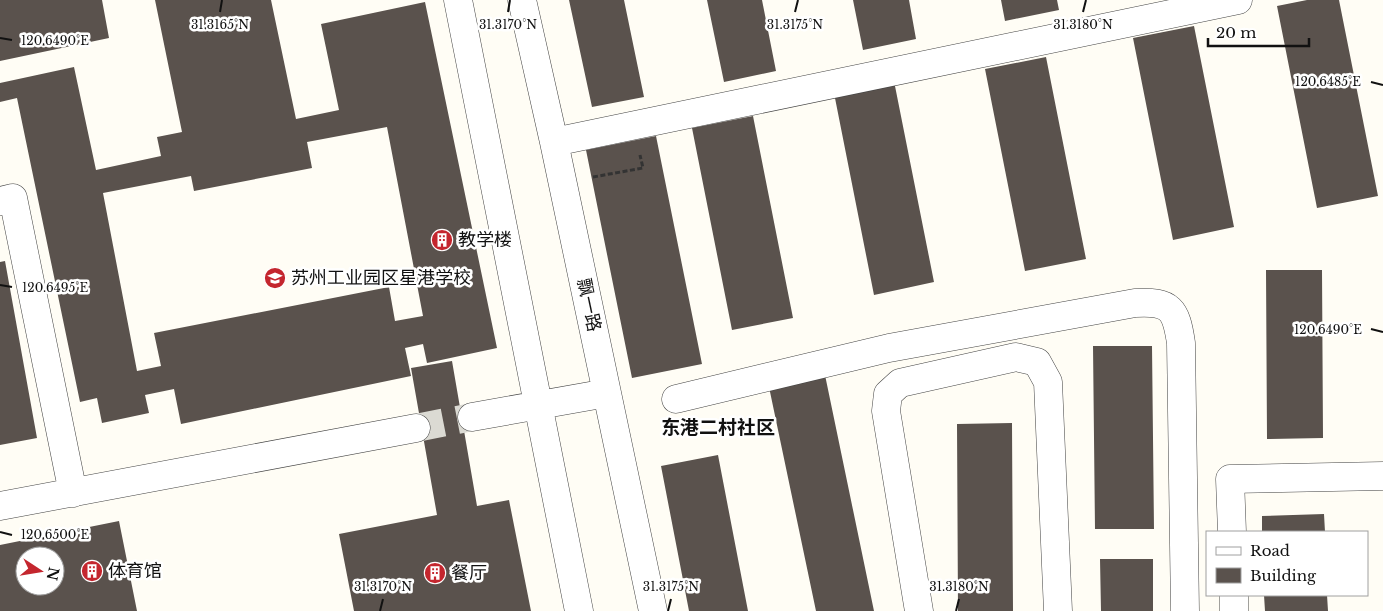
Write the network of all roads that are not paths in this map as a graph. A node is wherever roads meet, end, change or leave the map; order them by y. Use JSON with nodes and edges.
{"nodes":[{"id":1,"x":458,"y":0,"type":"edge"},
{"id":2,"x":522,"y":0,"type":"edge"},
{"id":3,"x":1238,"y":0,"type":"edge"},
{"id":4,"x":554,"y":142,"type":"junction"},
{"id":5,"x":0,"y":202,"type":"edge"},
{"id":6,"x":607,"y":393,"type":"junction"},
{"id":7,"x":676,"y":400,"type":"dead end"},
{"id":8,"x":538,"y":405,"type":"junction"},
{"id":9,"x":472,"y":417,"type":"tunnel mouth"},
{"id":10,"x":416,"y":428,"type":"tunnel mouth"},
{"id":11,"x":1383,"y":476,"type":"edge"},
{"id":12,"x":73,"y":493,"type":"junction"},
{"id":13,"x":0,"y":506,"type":"edge"},
{"id":14,"x":1232,"y":531,"type":"edge"},
{"id":15,"x":1234,"y":596,"type":"edge"},
{"id":16,"x":579,"y":611,"type":"edge"},
{"id":17,"x":653,"y":611,"type":"edge"},
{"id":18,"x":919,"y":611,"type":"edge"},
{"id":19,"x":1058,"y":611,"type":"edge"},
{"id":20,"x":1185,"y":611,"type":"edge"},
{"id":21,"x":1234,"y":611,"type":"edge"}],
"edges":[{"from":1,"to":8,"type":"street"},
{"from":2,"to":4,"type":"street","name":"飘一路"},
{"from":3,"to":4,"type":"street"},
{"from":4,"to":6,"type":"street","name":"飘一路"},
{"from":5,"to":12,"type":"street"},
{"from":6,"to":8,"type":"street"},
{"from":6,"to":17,"type":"street","name":"飘一路"},
{"from":7,"to":20,"type":"street"},
{"from":8,"to":9,"type":"street"},
{"from":8,"to":16,"type":"street"},
{"from":10,"to":12,"type":"street"},
{"from":11,"to":14,"type":"street"},
{"from":12,"to":13,"type":"street"},
{"from":15,"to":21,"type":"street"},
{"from":18,"to":19,"type":"street"}]}
